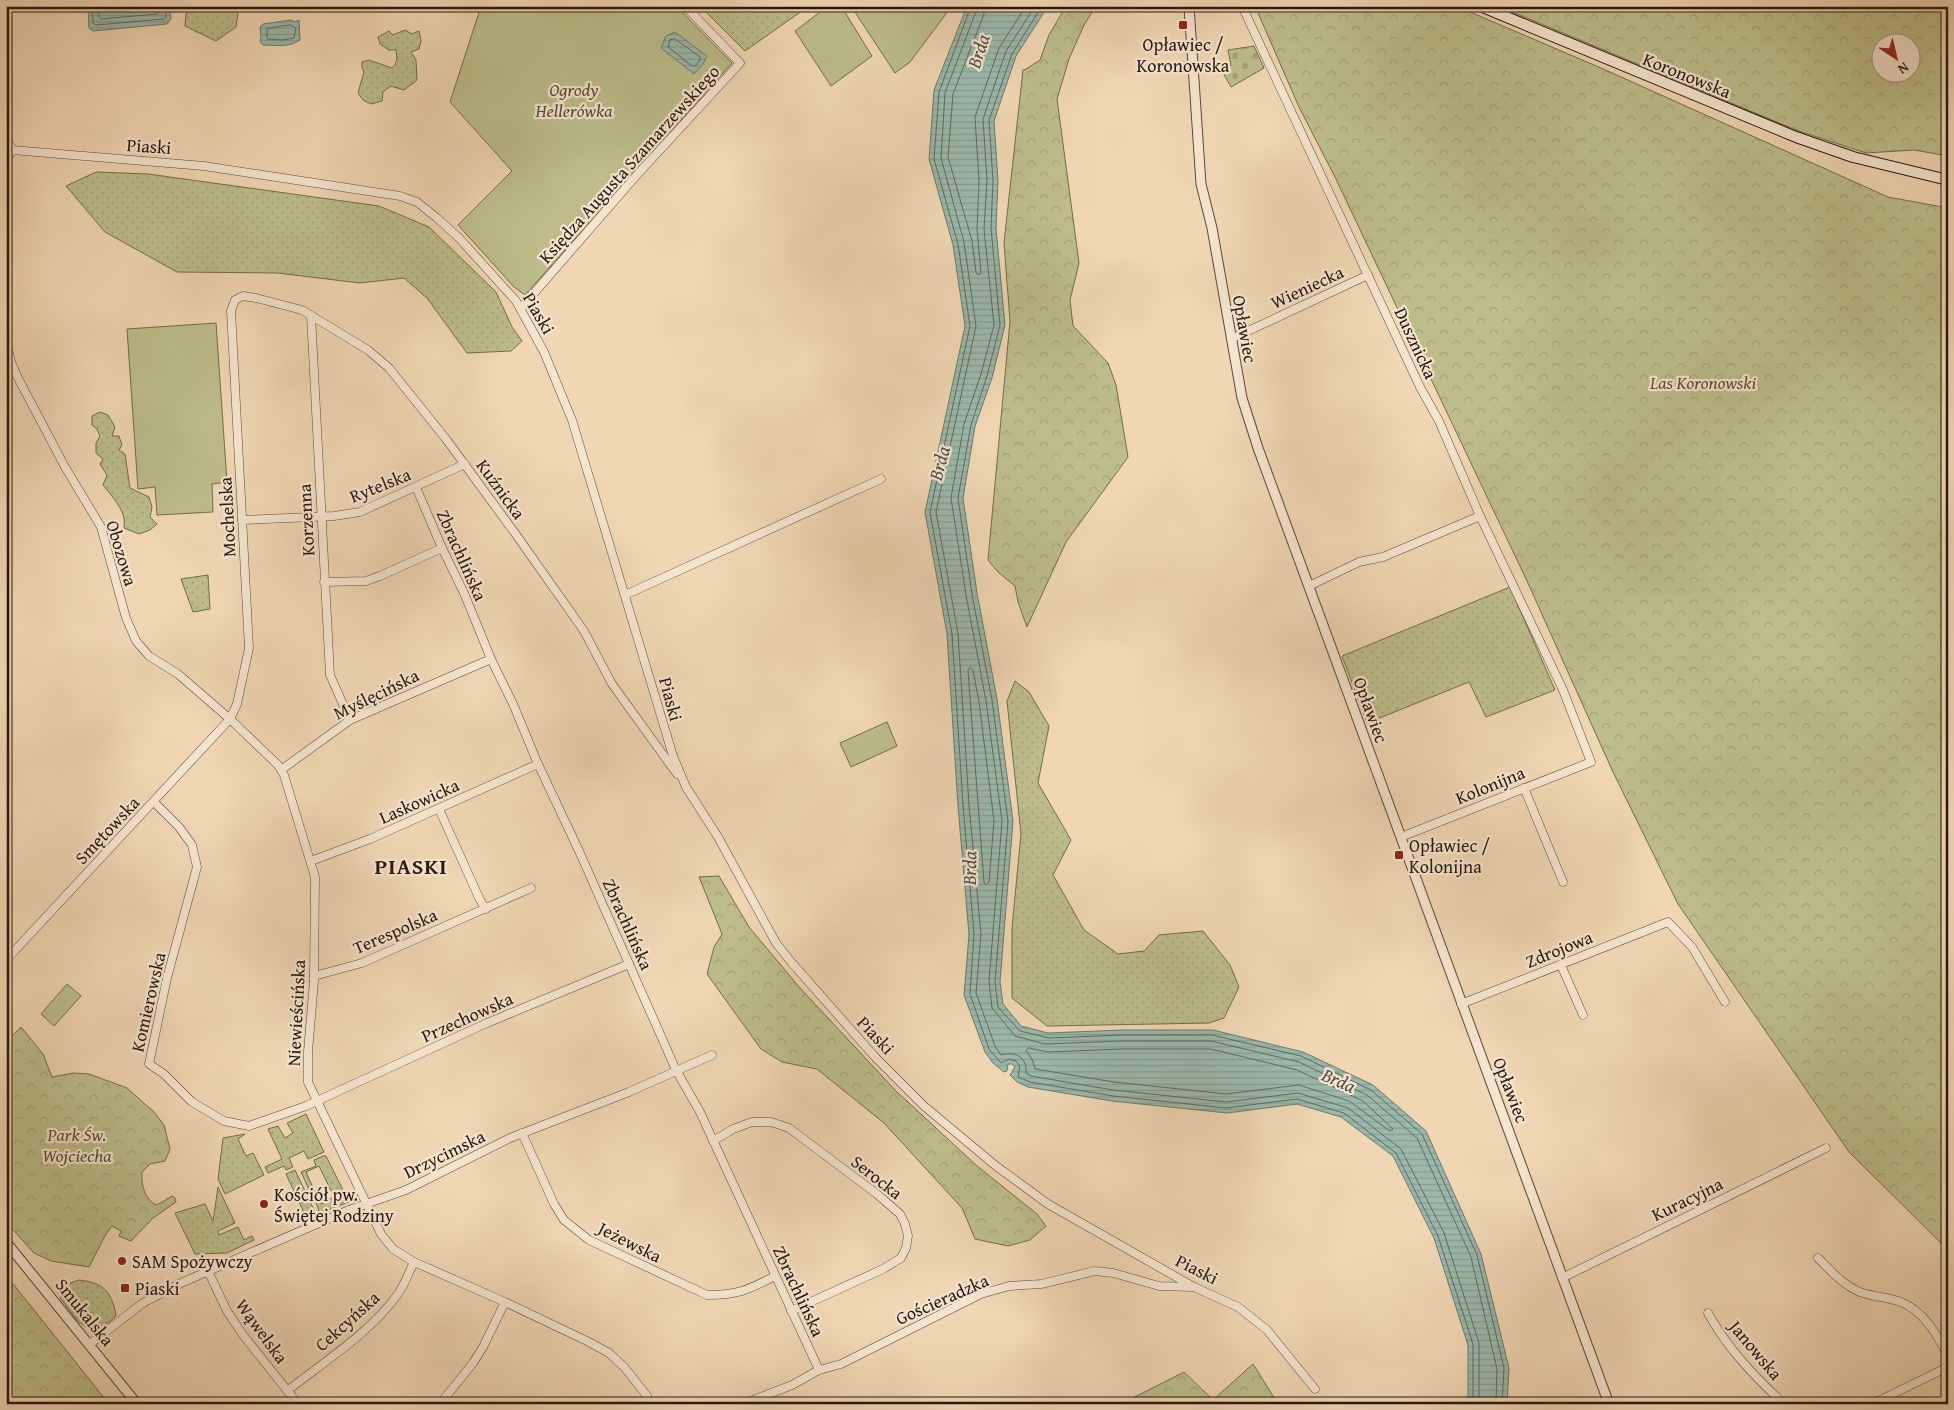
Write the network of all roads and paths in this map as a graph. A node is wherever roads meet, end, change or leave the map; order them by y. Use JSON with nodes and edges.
{"nodes":[{"id":1,"x":685,"y":6,"type":"edge"},
{"id":2,"x":1190,"y":6,"type":"edge"},
{"id":3,"x":1242,"y":6,"type":"edge"},
{"id":4,"x":1480,"y":6,"type":"edge"},
{"id":5,"x":6,"y":136,"type":"edge"},
{"id":6,"x":12,"y":150,"type":"junction"},
{"id":7,"x":6,"y":162,"type":"edge"},
{"id":8,"x":1948,"y":180,"type":"edge"},
{"id":9,"x":1368,"y":275,"type":"junction"},
{"id":10,"x":521,"y":308,"type":"junction"},
{"id":11,"x":231,"y":311,"type":"joint"},
{"id":12,"x":311,"y":314,"type":"junction"},
{"id":13,"x":1231,"y":339,"type":"junction"},
{"id":14,"x":6,"y":340,"type":"edge"},
{"id":15,"x":465,"y":464,"type":"junction"},
{"id":16,"x":881,"y":479,"type":"dead end"},
{"id":17,"x":416,"y":488,"type":"junction"},
{"id":18,"x":1480,"y":516,"type":"junction"},
{"id":19,"x":321,"y":517,"type":"junction"},
{"id":20,"x":242,"y":520,"type":"junction"},
{"id":21,"x":442,"y":548,"type":"junction"},
{"id":22,"x":324,"y":582,"type":"junction"},
{"id":23,"x":1309,"y":586,"type":"junction"},
{"id":24,"x":625,"y":595,"type":"junction"},
{"id":25,"x":491,"y":659,"type":"junction"},
{"id":26,"x":230,"y":719,"type":"junction"},
{"id":27,"x":350,"y":720,"type":"junction"},
{"id":28,"x":1591,"y":762,"type":"joint"},
{"id":29,"x":538,"y":764,"type":"junction"},
{"id":30,"x":281,"y":770,"type":"junction"},
{"id":31,"x":686,"y":787,"type":"junction"},
{"id":32,"x":1524,"y":788,"type":"junction"},
{"id":33,"x":154,"y":802,"type":"junction"},
{"id":34,"x":439,"y":809,"type":"junction"},
{"id":35,"x":1401,"y":838,"type":"junction"},
{"id":36,"x":311,"y":861,"type":"junction"},
{"id":37,"x":1563,"y":882,"type":"dead end"},
{"id":38,"x":531,"y":888,"type":"dead end"},
{"id":39,"x":486,"y":909,"type":"junction"},
{"id":40,"x":6,"y":960,"type":"edge"},
{"id":41,"x":629,"y":964,"type":"junction"},
{"id":42,"x":1561,"y":965,"type":"junction"},
{"id":43,"x":314,"y":976,"type":"junction"},
{"id":44,"x":1725,"y":1002,"type":"dead end"},
{"id":45,"x":1461,"y":1004,"type":"junction"},
{"id":46,"x":1583,"y":1015,"type":"dead end"},
{"id":47,"x":712,"y":1055,"type":"dead end"},
{"id":48,"x":676,"y":1070,"type":"junction"},
{"id":49,"x":318,"y":1101,"type":"junction"},
{"id":50,"x":522,"y":1133,"type":"junction"},
{"id":51,"x":713,"y":1141,"type":"junction"},
{"id":52,"x":1826,"y":1148,"type":"dead end"},
{"id":53,"x":366,"y":1205,"type":"junction"},
{"id":54,"x":6,"y":1242,"type":"edge"},
{"id":55,"x":1818,"y":1258,"type":"dead end"},
{"id":56,"x":414,"y":1262,"type":"junction"},
{"id":57,"x":208,"y":1271,"type":"junction"},
{"id":58,"x":775,"y":1276,"type":"junction"},
{"id":59,"x":1562,"y":1278,"type":"junction"},
{"id":60,"x":1194,"y":1287,"type":"junction"},
{"id":61,"x":505,"y":1302,"type":"junction"},
{"id":62,"x":791,"y":1312,"type":"junction"},
{"id":63,"x":1708,"y":1312,"type":"dead end"},
{"id":64,"x":90,"y":1344,"type":"junction"},
{"id":65,"x":1948,"y":1356,"type":"edge"},
{"id":66,"x":1948,"y":1367,"type":"edge"},
{"id":67,"x":819,"y":1370,"type":"junction"},
{"id":68,"x":1315,"y":1389,"type":"dead end"},
{"id":69,"x":288,"y":1391,"type":"junction"},
{"id":70,"x":137,"y":1404,"type":"edge"},
{"id":71,"x":298,"y":1404,"type":"edge"},
{"id":72,"x":440,"y":1404,"type":"edge"},
{"id":73,"x":650,"y":1404,"type":"edge"},
{"id":74,"x":744,"y":1404,"type":"edge"},
{"id":75,"x":1609,"y":1404,"type":"edge"},
{"id":76,"x":1784,"y":1404,"type":"edge"},
{"id":77,"x":1872,"y":1404,"type":"edge"}],
"edges":[{"from":1,"to":10,"type":"street","name":"Księdza Augusta Szamarzewskiego"},
{"from":2,"to":13,"type":"street","name":"Opławiec"},
{"from":3,"to":9,"type":"street","name":"Dusznicka"},
{"from":4,"to":8,"type":"main road","name":"Koronowska"},
{"from":5,"to":6,"type":"street"},
{"from":6,"to":7,"type":"street"},
{"from":6,"to":10,"type":"street","name":"Piaski"},
{"from":9,"to":13,"type":"street","name":"Wieniecka"},
{"from":9,"to":18,"type":"street","name":"Dusznicka"},
{"from":10,"to":24,"type":"street","name":"Piaski"},
{"from":11,"to":12,"type":"street","name":"Kuźnicka"},
{"from":11,"to":20,"type":"street","name":"Mochelska"},
{"from":12,"to":15,"type":"street","name":"Kuźnicka"},
{"from":12,"to":19,"type":"street","name":"Korzenna"},
{"from":13,"to":23,"type":"street","name":"Opławiec"},
{"from":14,"to":26,"type":"street","name":"Obozowa"},
{"from":15,"to":17,"type":"street","name":"Rytelska"},
{"from":15,"to":31,"type":"street","name":"Kuźnicka"},
{"from":16,"to":24,"type":"street"},
{"from":17,"to":19,"type":"street","name":"Rytelska"},
{"from":17,"to":21,"type":"street","name":"Zbrachlińska"},
{"from":18,"to":23,"type":"street"},
{"from":18,"to":28,"type":"street","name":"Dusznicka"},
{"from":19,"to":20,"type":"street","name":"Rytelska"},
{"from":19,"to":22,"type":"street","name":"Korzenna"},
{"from":20,"to":26,"type":"street","name":"Mochelska"},
{"from":21,"to":22,"type":"street"},
{"from":21,"to":25,"type":"street","name":"Zbrachlińska"},
{"from":22,"to":27,"type":"street","name":"Korzenna"},
{"from":23,"to":35,"type":"street","name":"Opławiec"},
{"from":24,"to":31,"type":"street","name":"Piaski"},
{"from":25,"to":27,"type":"street","name":"Myślęcińska"},
{"from":25,"to":29,"type":"street","name":"Zbrachlińska"},
{"from":26,"to":30,"type":"street","name":"Niewieścińska"},
{"from":26,"to":33,"type":"street","name":"Smętowska"},
{"from":27,"to":30,"type":"street","name":"Myślęcińska"},
{"from":28,"to":32,"type":"street","name":"Kolonijna"},
{"from":29,"to":34,"type":"street","name":"Laskowicka"},
{"from":29,"to":41,"type":"street","name":"Zbrachlińska"},
{"from":30,"to":36,"type":"street","name":"Niewieścińska"},
{"from":31,"to":60,"type":"street","name":"Piaski"},
{"from":32,"to":35,"type":"street","name":"Kolonijna"},
{"from":32,"to":37,"type":"street"},
{"from":33,"to":40,"type":"street","name":"Smętowska"},
{"from":33,"to":49,"type":"street","name":"Komierowska"},
{"from":34,"to":36,"type":"street","name":"Laskowicka"},
{"from":34,"to":39,"type":"street"},
{"from":35,"to":45,"type":"street","name":"Opławiec"},
{"from":36,"to":43,"type":"street","name":"Niewieścińska"},
{"from":38,"to":39,"type":"street","name":"Terespolska"},
{"from":39,"to":43,"type":"street","name":"Terespolska"},
{"from":41,"to":48,"type":"street","name":"Zbrachlińska"},
{"from":41,"to":49,"type":"street","name":"Przechowska"},
{"from":42,"to":44,"type":"street","name":"Zdrojowa"},
{"from":42,"to":45,"type":"street","name":"Zdrojowa"},
{"from":42,"to":46,"type":"street"},
{"from":43,"to":49,"type":"street","name":"Niewieścińska"},
{"from":45,"to":59,"type":"street","name":"Opławiec"},
{"from":47,"to":48,"type":"street","name":"Drzycimska"},
{"from":48,"to":50,"type":"street","name":"Drzycimska"},
{"from":48,"to":51,"type":"street","name":"Zbrachlińska"},
{"from":49,"to":53,"type":"street","name":"Niewieścińska"},
{"from":50,"to":53,"type":"street","name":"Drzycimska"},
{"from":50,"to":58,"type":"street","name":"Jeżewska"},
{"from":51,"to":58,"type":"street","name":"Zbrachlińska"},
{"from":51,"to":62,"type":"street","name":"Serocka"},
{"from":52,"to":59,"type":"street","name":"Kuracyjna"},
{"from":53,"to":56,"type":"street","name":"Niewieścińska"},
{"from":53,"to":57,"type":"street","name":"Drzycimska"},
{"from":54,"to":64,"type":"street","name":"Smukalska"},
{"from":55,"to":65,"type":"street"},
{"from":56,"to":61,"type":"street","name":"Niewieścińska"},
{"from":56,"to":69,"type":"street","name":"Cekcyńska"},
{"from":57,"to":64,"type":"street","name":"Drzycimska"},
{"from":57,"to":69,"type":"street","name":"Wąwelska"},
{"from":58,"to":62,"type":"street","name":"Zbrachlińska"},
{"from":59,"to":75,"type":"street","name":"Opławiec"},
{"from":60,"to":67,"type":"street","name":"Gościeradzka"},
{"from":60,"to":68,"type":"street","name":"Piaski"},
{"from":61,"to":72,"type":"street"},
{"from":61,"to":73,"type":"street","name":"Niewieścińska"},
{"from":62,"to":67,"type":"street","name":"Zbrachlińska"},
{"from":63,"to":76,"type":"street","name":"Janowska"},
{"from":64,"to":70,"type":"street","name":"Smukalska"},
{"from":66,"to":77,"type":"street"},
{"from":67,"to":74,"type":"street","name":"Gościeradzka"},
{"from":69,"to":71,"type":"street","name":"Wąwelska"}]}
